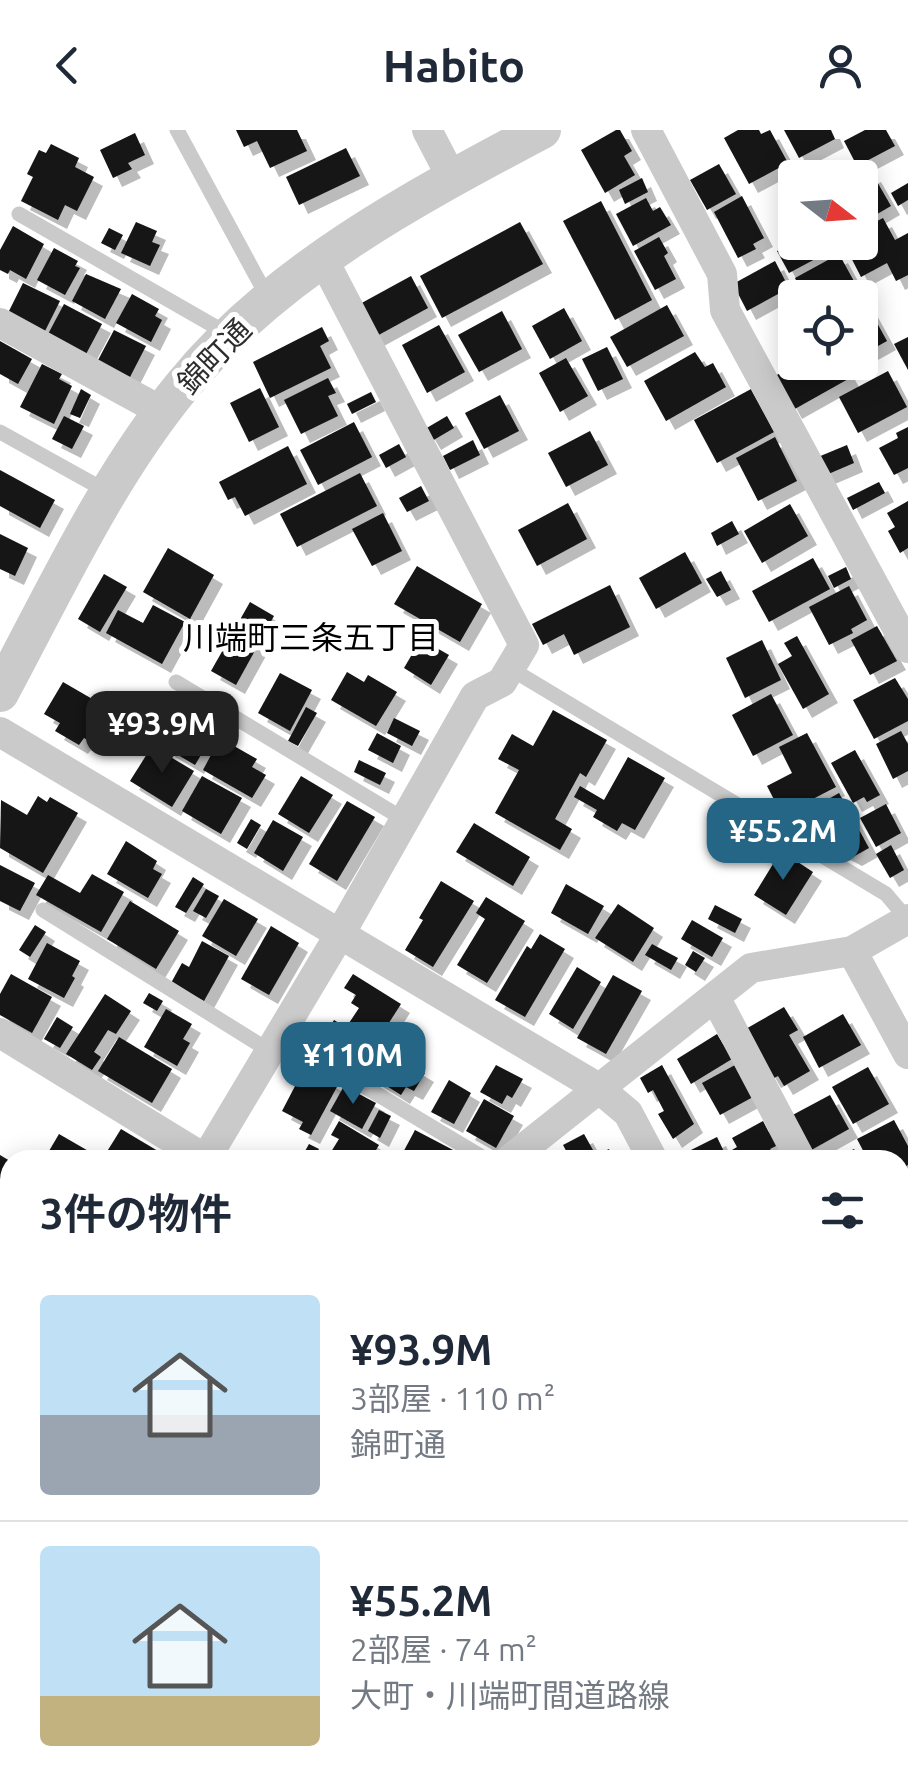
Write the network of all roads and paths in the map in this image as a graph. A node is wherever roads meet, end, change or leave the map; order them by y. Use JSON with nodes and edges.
{"nodes":[{"id":1,"x":178,"y":130,"type":"edge"},
{"id":2,"x":426,"y":130,"type":"edge"},
{"id":3,"x":542,"y":130,"type":"edge"},
{"id":4,"x":646,"y":130,"type":"edge"},
{"id":5,"x":452,"y":178,"type":"junction"},
{"id":6,"x":19,"y":214,"type":"dead end"},
{"id":7,"x":322,"y":259,"type":"junction"},
{"id":8,"x":270,"y":301,"type":"junction"},
{"id":9,"x":0,"y":322,"type":"edge"},
{"id":10,"x":229,"y":335,"type":"junction"},
{"id":11,"x":163,"y":412,"type":"junction"},
{"id":12,"x":0,"y":432,"type":"edge"},
{"id":13,"x":108,"y":492,"type":"junction"},
{"id":14,"x":908,"y":648,"type":"edge"},
{"id":15,"x":511,"y":669,"type":"junction"},
{"id":16,"x":176,"y":682,"type":"dead end"},
{"id":17,"x":0,"y":693,"type":"edge"},
{"id":18,"x":0,"y":732,"type":"edge"},
{"id":19,"x":405,"y":820,"type":"junction"},
{"id":20,"x":43,"y":910,"type":"dead end"},
{"id":21,"x":908,"y":919,"type":"edge"},
{"id":22,"x":340,"y":934,"type":"junction"},
{"id":23,"x":852,"y":951,"type":"junction"},
{"id":24,"x":715,"y":996,"type":"junction"},
{"id":25,"x":0,"y":1033,"type":"edge"},
{"id":26,"x":270,"y":1052,"type":"junction"},
{"id":27,"x":908,"y":1054,"type":"edge"},
{"id":28,"x":322,"y":1061,"type":"dead end"},
{"id":29,"x":597,"y":1088,"type":"junction"},
{"id":30,"x":190,"y":1150,"type":"edge"},
{"id":31,"x":212,"y":1150,"type":"edge"},
{"id":32,"x":470,"y":1150,"type":"edge"},
{"id":33,"x":521,"y":1150,"type":"edge"},
{"id":34,"x":647,"y":1150,"type":"edge"},
{"id":35,"x":796,"y":1150,"type":"edge"}],
"edges":[{"from":1,"to":8,"type":"lane"},
{"from":2,"to":5,"type":"street"},
{"from":3,"to":5,"type":"street","name":"錦町通"},
{"from":4,"to":14,"type":"street"},
{"from":5,"to":7,"type":"street","name":"錦町通"},
{"from":6,"to":10,"type":"lane"},
{"from":7,"to":8,"type":"street","name":"錦町通"},
{"from":7,"to":15,"type":"street"},
{"from":8,"to":10,"type":"street","name":"錦町通"},
{"from":9,"to":11,"type":"street"},
{"from":10,"to":11,"type":"street","name":"錦町通"},
{"from":11,"to":13,"type":"street","name":"錦町通"},
{"from":12,"to":13,"type":"lane"},
{"from":13,"to":17,"type":"street","name":"錦町通"},
{"from":15,"to":19,"type":"street"},
{"from":15,"to":21,"type":"lane"},
{"from":16,"to":19,"type":"lane"},
{"from":18,"to":22,"type":"street"},
{"from":19,"to":22,"type":"street"},
{"from":20,"to":26,"type":"lane"},
{"from":21,"to":23,"type":"street"},
{"from":22,"to":26,"type":"street"},
{"from":22,"to":29,"type":"street"},
{"from":23,"to":24,"type":"street"},
{"from":23,"to":27,"type":"street"},
{"from":24,"to":29,"type":"street"},
{"from":24,"to":35,"type":"street"},
{"from":25,"to":30,"type":"street"},
{"from":26,"to":31,"type":"street"},
{"from":28,"to":32,"type":"lane"},
{"from":29,"to":33,"type":"street"},
{"from":29,"to":34,"type":"street"}]}
